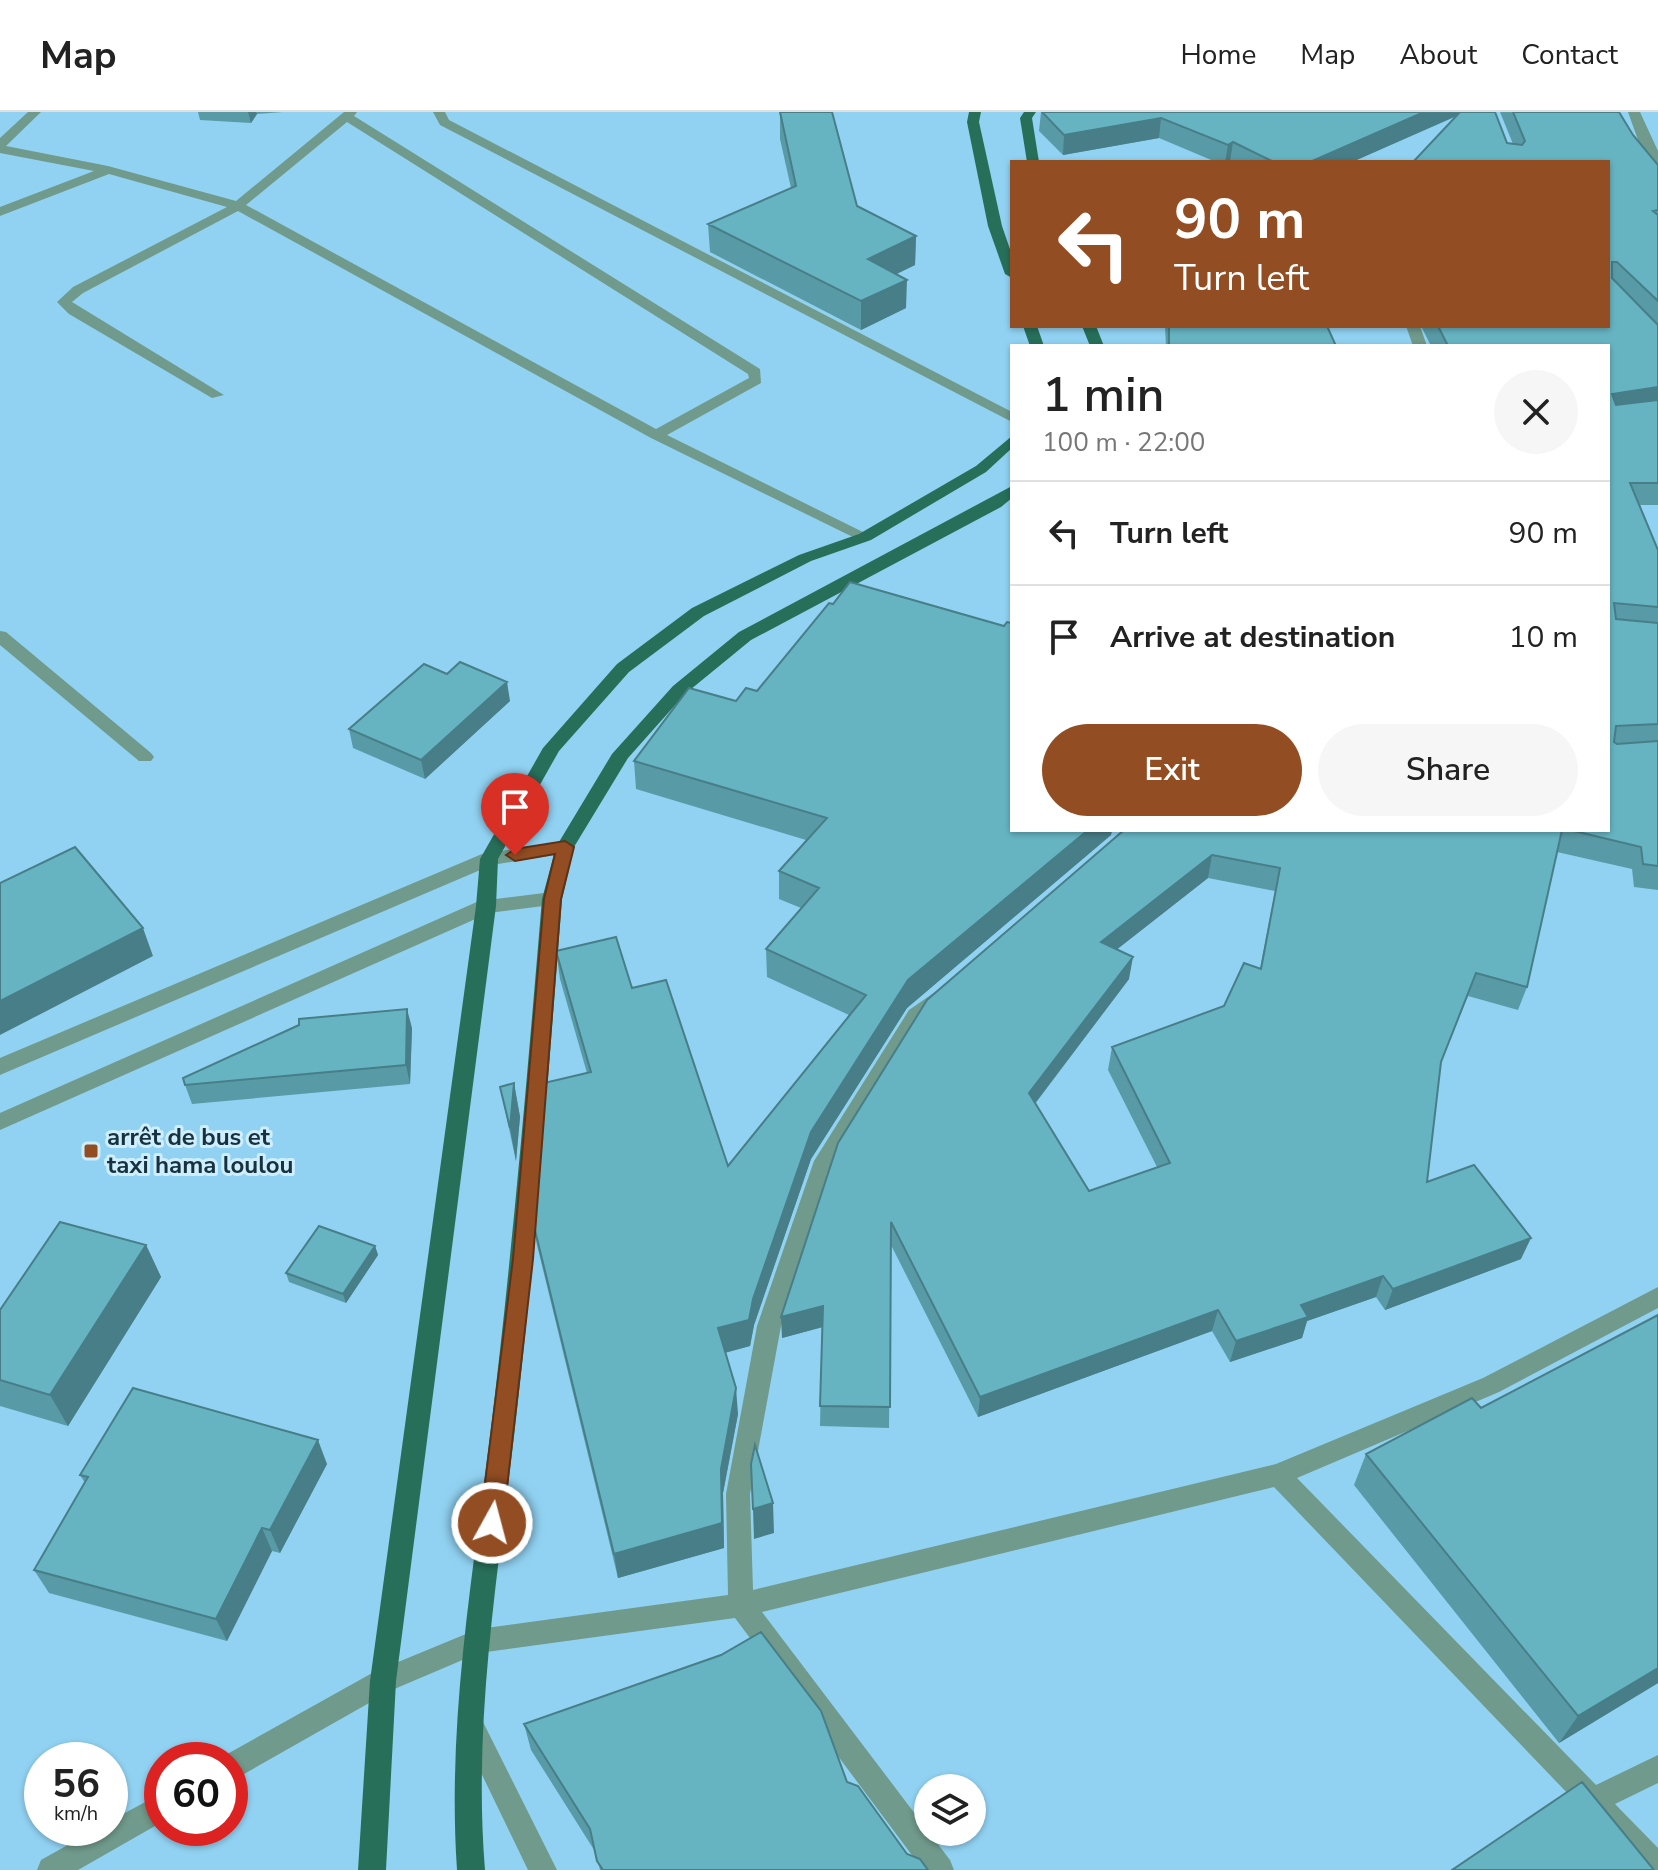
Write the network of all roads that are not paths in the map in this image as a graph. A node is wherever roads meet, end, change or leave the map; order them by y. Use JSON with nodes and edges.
{"nodes":[{"id":1,"x":35,"y":112,"type":"edge"},
{"id":2,"x":439,"y":112,"type":"edge"},
{"id":3,"x":975,"y":112,"type":"edge"},
{"id":4,"x":1030,"y":112,"type":"edge"},
{"id":5,"x":1634,"y":112,"type":"edge"},
{"id":6,"x":349,"y":114,"type":"edge"},
{"id":7,"x":0,"y":147,"type":"edge"},
{"id":8,"x":1033,"y":160,"type":"edge"},
{"id":9,"x":1658,"y":160,"type":"edge"},
{"id":10,"x":108,"y":170,"type":"junction"},
{"id":11,"x":238,"y":206,"type":"junction"},
{"id":12,"x":0,"y":212,"type":"edge"},
{"id":13,"x":1010,"y":268,"type":"edge"},
{"id":14,"x":217,"y":395,"type":"dead end"},
{"id":15,"x":1010,"y":417,"type":"edge"},
{"id":16,"x":656,"y":435,"type":"junction"},
{"id":17,"x":1010,"y":442,"type":"edge"},
{"id":18,"x":1010,"y":493,"type":"edge"},
{"id":19,"x":865,"y":537,"type":"junction"},
{"id":20,"x":823,"y":595,"type":"junction"},
{"id":21,"x":852,"y":602,"type":"edge"},
{"id":22,"x":0,"y":636,"type":"edge"},
{"id":23,"x":145,"y":757,"type":"dead end"},
{"id":24,"x":565,"y":847,"type":"junction"},
{"id":25,"x":489,"y":859,"type":"junction"},
{"id":26,"x":552,"y":899,"type":"junction"},
{"id":27,"x":486,"y":906,"type":"junction"},
{"id":28,"x":952,"y":984,"type":"edge"},
{"id":29,"x":0,"y":1067,"type":"edge"},
{"id":30,"x":0,"y":1122,"type":"edge"},
{"id":31,"x":1658,"y":1297,"type":"edge"},
{"id":32,"x":1278,"y":1475,"type":"junction"},
{"id":33,"x":741,"y":1605,"type":"junction"},
{"id":34,"x":478,"y":1641,"type":"junction"},
{"id":35,"x":383,"y":1681,"type":"junction"},
{"id":36,"x":471,"y":1725,"type":"junction"},
{"id":37,"x":248,"y":1758,"type":"edge"},
{"id":38,"x":1658,"y":1769,"type":"edge"},
{"id":39,"x":1593,"y":1801,"type":"junction"},
{"id":40,"x":144,"y":1817,"type":"edge"},
{"id":41,"x":1658,"y":1868,"type":"edge"},
{"id":42,"x":51,"y":1870,"type":"edge"},
{"id":43,"x":372,"y":1870,"type":"edge"},
{"id":44,"x":471,"y":1870,"type":"edge"},
{"id":45,"x":543,"y":1870,"type":"edge"},
{"id":46,"x":940,"y":1870,"type":"edge"}],
"edges":[{"from":1,"to":7,"type":"street"},
{"from":2,"to":15,"type":"street"},
{"from":3,"to":13,"type":"main road"},
{"from":4,"to":8,"type":"main road"},
{"from":5,"to":9,"type":"street"},
{"from":6,"to":11,"type":"street"},
{"from":6,"to":16,"type":"street"},
{"from":7,"to":10,"type":"street"},
{"from":10,"to":11,"type":"street"},
{"from":10,"to":12,"type":"street"},
{"from":11,"to":14,"type":"street"},
{"from":11,"to":16,"type":"street"},
{"from":16,"to":19,"type":"street"},
{"from":17,"to":19,"type":"main road"},
{"from":18,"to":20,"type":"main road"},
{"from":19,"to":25,"type":"main road"},
{"from":20,"to":21,"type":"street"},
{"from":20,"to":24,"type":"main road"},
{"from":22,"to":23,"type":"street"},
{"from":24,"to":25,"type":"street"},
{"from":24,"to":26,"type":"main road"},
{"from":25,"to":27,"type":"main road"},
{"from":25,"to":29,"type":"street"},
{"from":26,"to":27,"type":"street"},
{"from":26,"to":34,"type":"main road"},
{"from":27,"to":30,"type":"street"},
{"from":27,"to":35,"type":"main road"},
{"from":28,"to":33,"type":"street"},
{"from":31,"to":32,"type":"street"},
{"from":32,"to":33,"type":"street"},
{"from":32,"to":39,"type":"street"},
{"from":33,"to":34,"type":"street"},
{"from":33,"to":46,"type":"street"},
{"from":34,"to":35,"type":"street"},
{"from":34,"to":36,"type":"main road"},
{"from":35,"to":37,"type":"street"},
{"from":35,"to":43,"type":"main road"},
{"from":36,"to":44,"type":"main road"},
{"from":36,"to":45,"type":"street"},
{"from":38,"to":39,"type":"street"},
{"from":39,"to":41,"type":"street"},
{"from":40,"to":42,"type":"street"}]}
